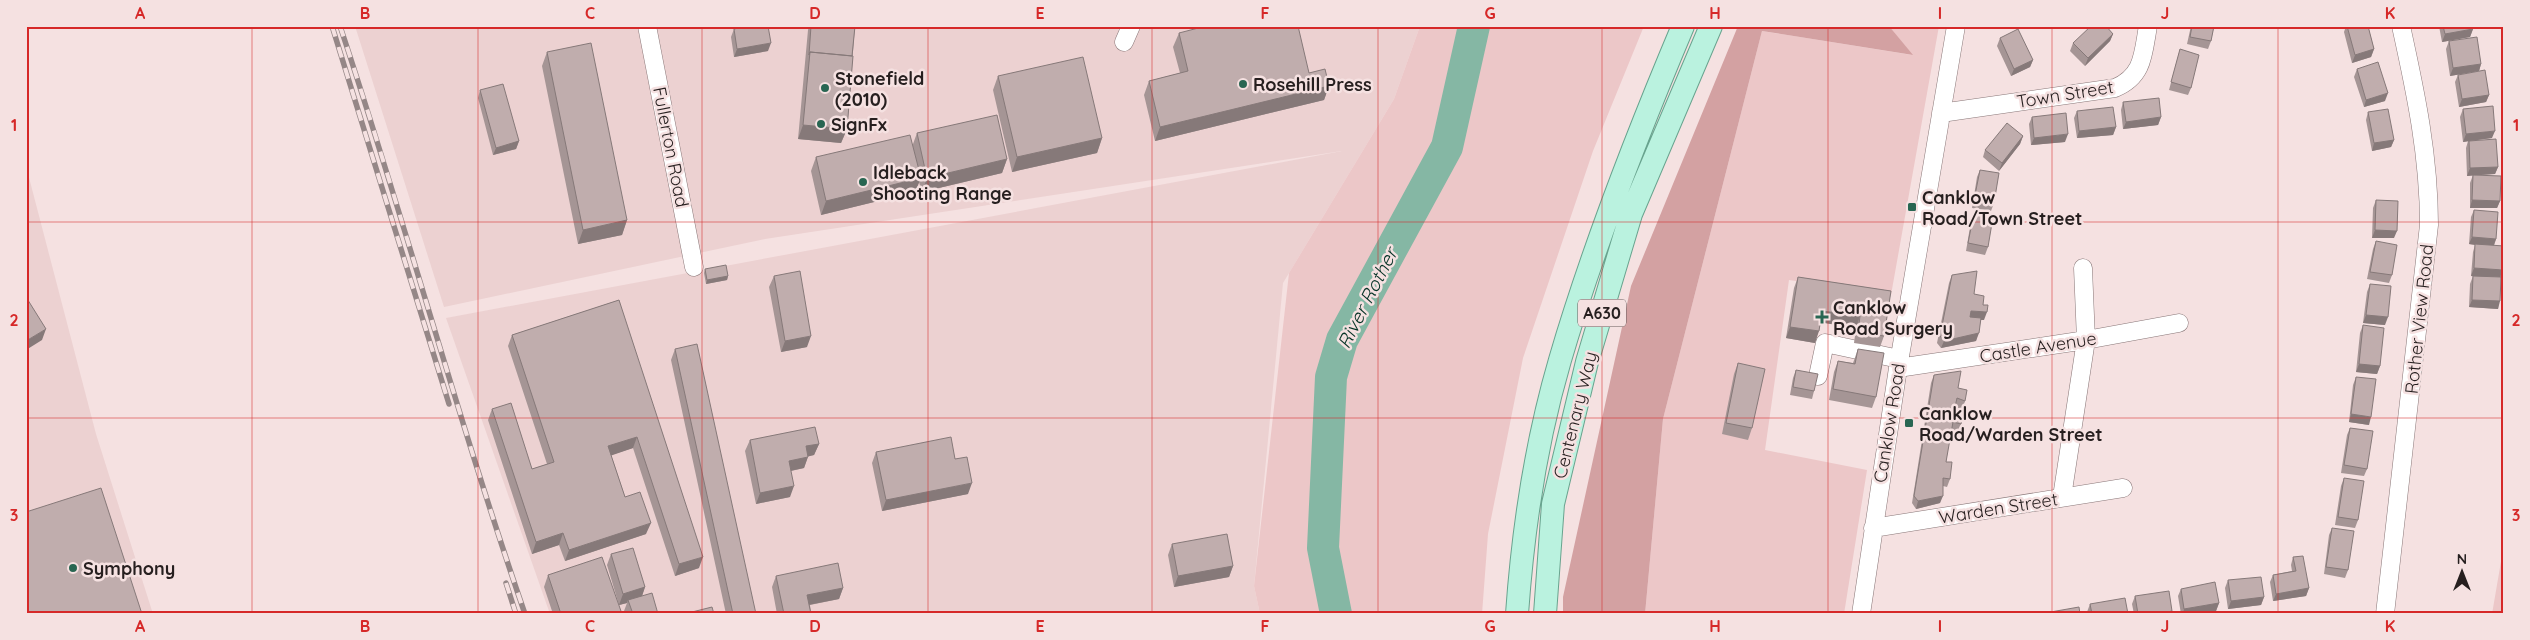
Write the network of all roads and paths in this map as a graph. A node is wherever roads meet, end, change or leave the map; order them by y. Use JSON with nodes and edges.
{"nodes":[{"id":1,"x":647,"y":26,"type":"edge"},
{"id":2,"x":1683,"y":26,"type":"edge"},
{"id":3,"x":1711,"y":26,"type":"edge"},
{"id":4,"x":1956,"y":26,"type":"edge"},
{"id":5,"x":2148,"y":26,"type":"edge"},
{"id":6,"x":2401,"y":26,"type":"edge"},
{"id":7,"x":1941,"y":113,"type":"junction"},
{"id":8,"x":694,"y":267,"type":"dead end"},
{"id":9,"x":2083,"y":268,"type":"dead end"},
{"id":10,"x":2179,"y":323,"type":"dead end"},
{"id":11,"x":2086,"y":340,"type":"junction"},
{"id":12,"x":1899,"y":364,"type":"junction"},
{"id":13,"x":1818,"y":376,"type":"edge"},
{"id":14,"x":2123,"y":488,"type":"dead end"},
{"id":15,"x":2062,"y":498,"type":"junction"},
{"id":16,"x":1872,"y":528,"type":"junction"},
{"id":17,"x":1516,"y":614,"type":"edge"},
{"id":18,"x":1544,"y":614,"type":"edge"},
{"id":19,"x":1861,"y":614,"type":"edge"},
{"id":20,"x":2384,"y":614,"type":"edge"}],
"edges":[{"from":1,"to":8,"type":"street","name":"Fullerton Road"},
{"from":2,"to":17,"type":"main road","name":"Centenary Way","number":"A630"},
{"from":3,"to":18,"type":"main road","name":"Centenary Way","number":"A630"},
{"from":4,"to":7,"type":"street","name":"Canklow Road"},
{"from":5,"to":7,"type":"street","name":"Town Street"},
{"from":6,"to":20,"type":"street","name":"Rother View Road"},
{"from":7,"to":12,"type":"street","name":"Canklow Road"},
{"from":9,"to":11,"type":"street"},
{"from":10,"to":11,"type":"street","name":"Castle Avenue"},
{"from":11,"to":12,"type":"street","name":"Castle Avenue"},
{"from":11,"to":15,"type":"street"},
{"from":12,"to":13,"type":"street"},
{"from":12,"to":16,"type":"street","name":"Canklow Road"},
{"from":14,"to":15,"type":"street","name":"Warden Street"},
{"from":15,"to":16,"type":"street","name":"Warden Street"},
{"from":16,"to":19,"type":"street","name":"Canklow Road"}]}
